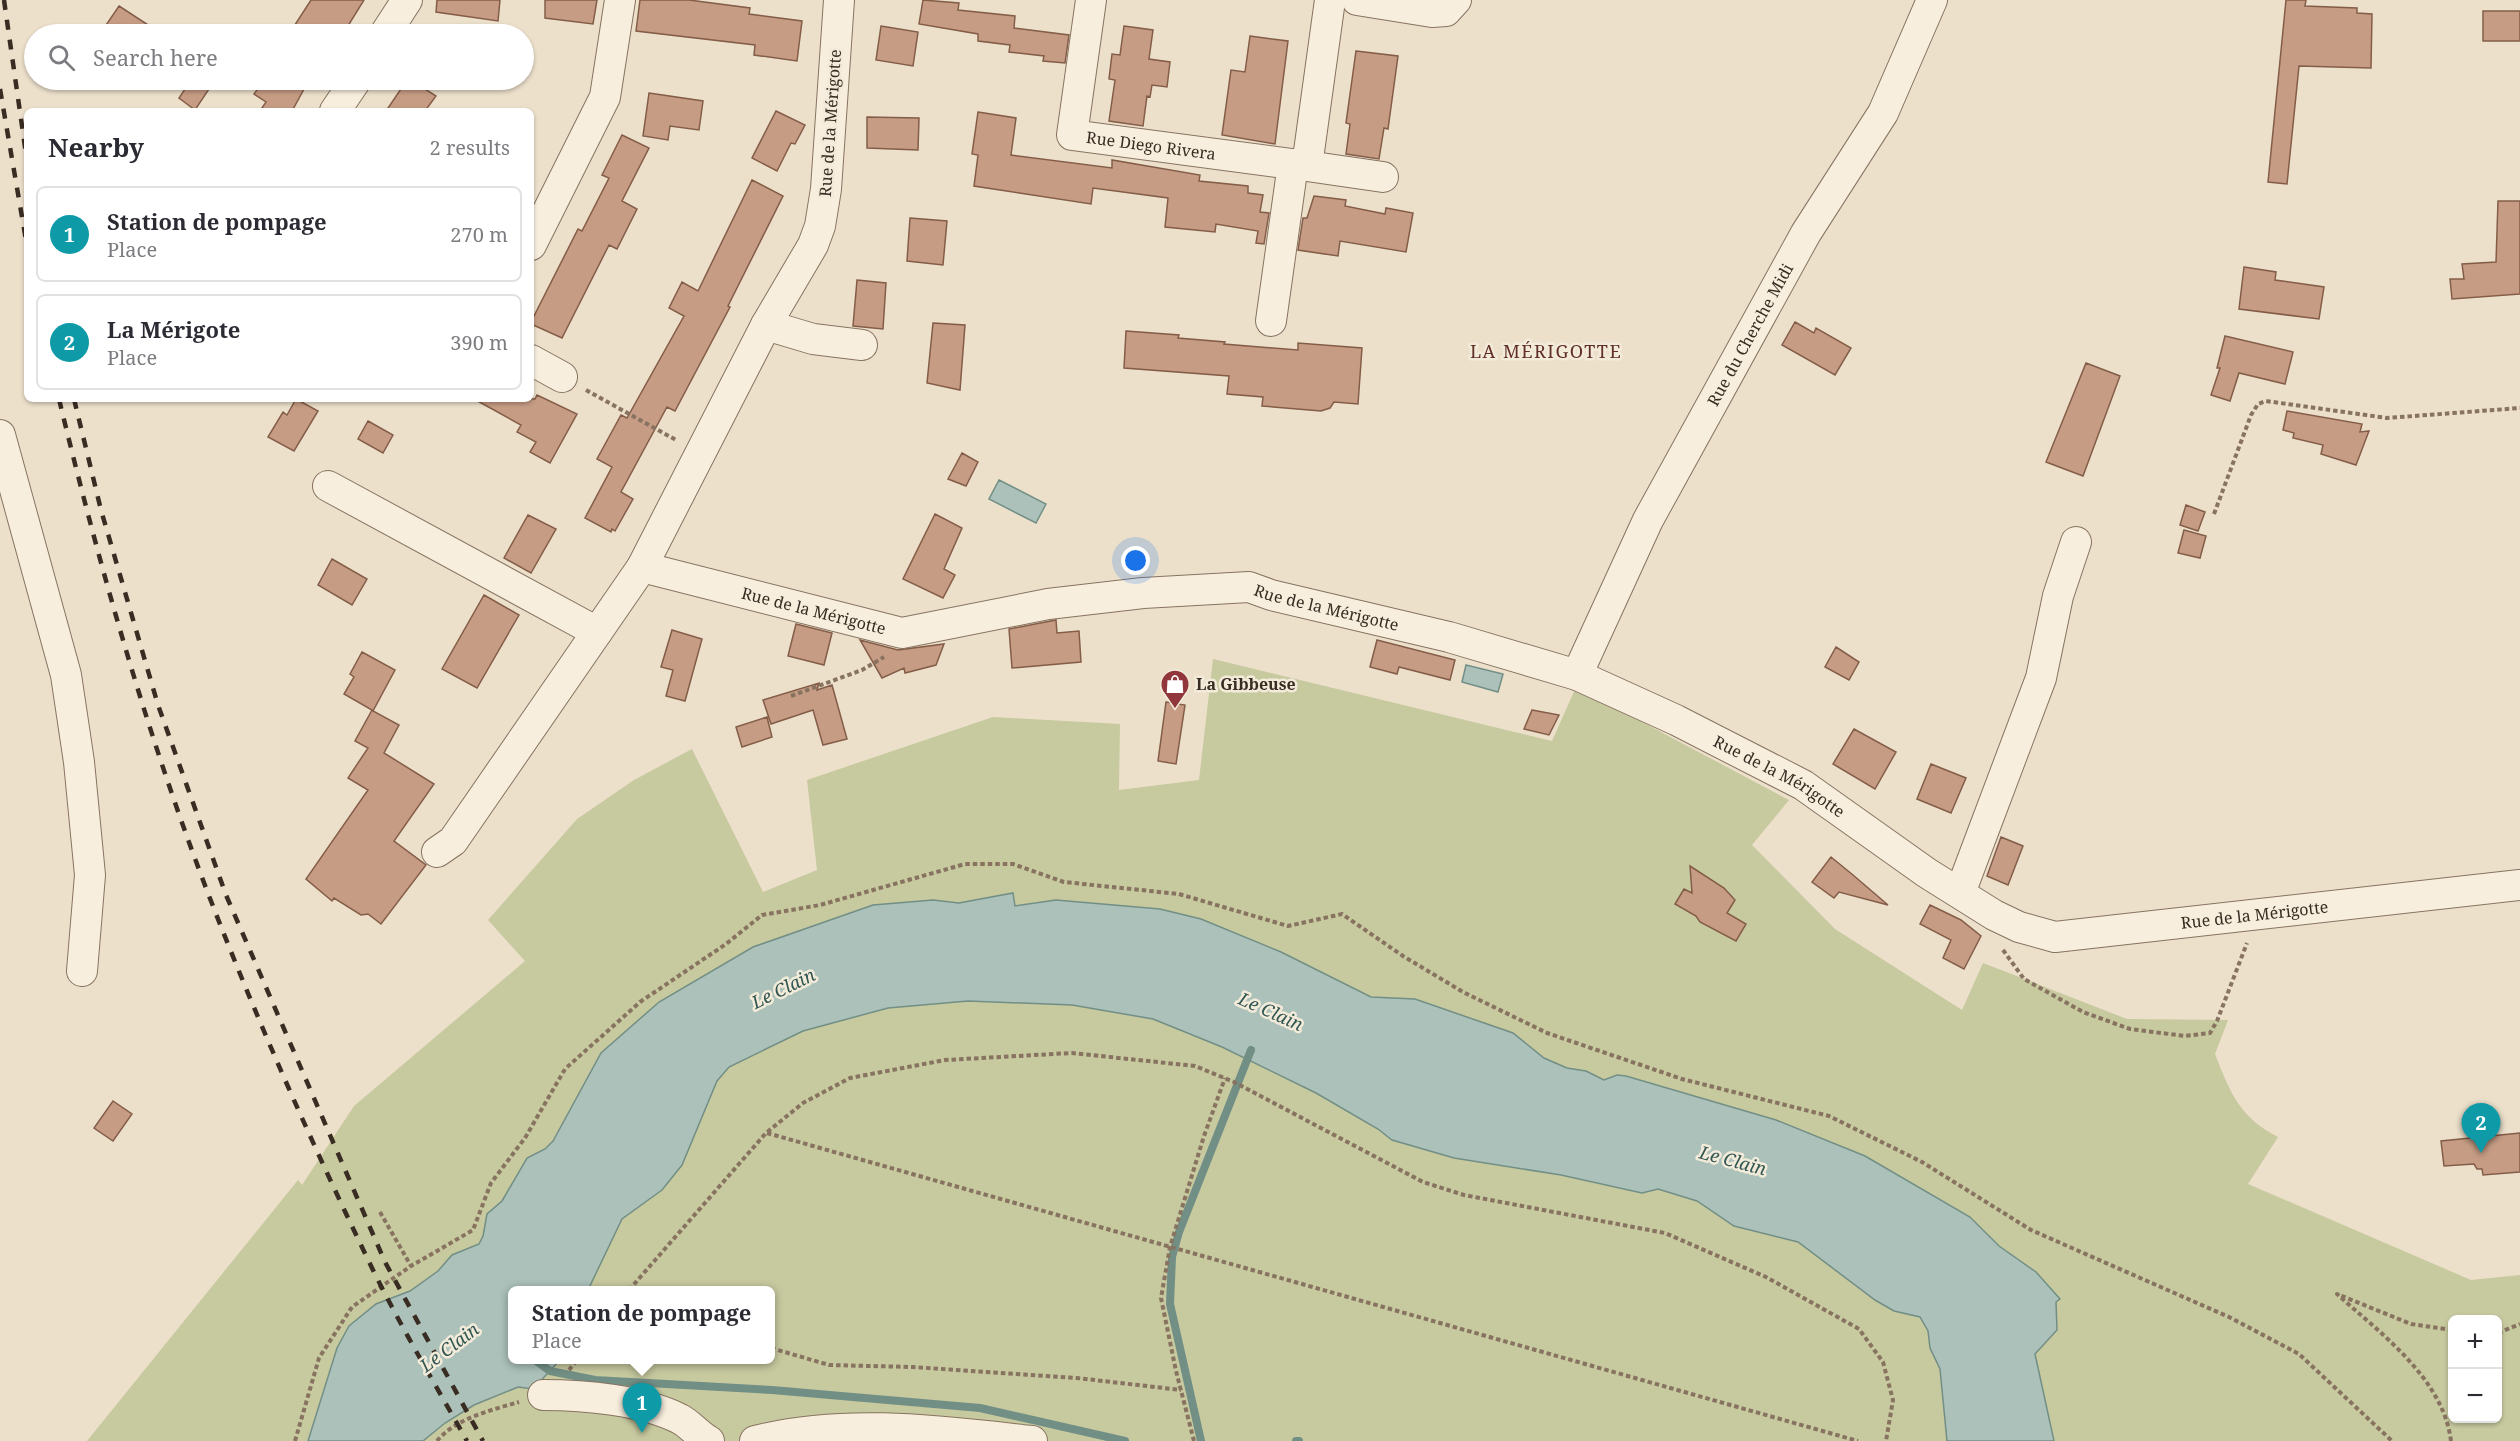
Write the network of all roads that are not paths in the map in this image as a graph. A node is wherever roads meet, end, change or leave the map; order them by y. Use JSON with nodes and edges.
{"nodes":[{"id":1,"x":407,"y":0,"type":"edge"},
{"id":2,"x":620,"y":0,"type":"edge"},
{"id":3,"x":839,"y":0,"type":"edge"},
{"id":4,"x":1091,"y":0,"type":"edge"},
{"id":5,"x":1330,"y":0,"type":"edge"},
{"id":6,"x":1357,"y":0,"type":"edge"},
{"id":7,"x":1932,"y":0,"type":"edge"},
{"id":8,"x":1451,"y":6,"type":"edge"},
{"id":9,"x":391,"y":24,"type":"edge"},
{"id":10,"x":349,"y":90,"type":"edge"},
{"id":11,"x":337,"y":108,"type":"edge"},
{"id":12,"x":1300,"y":165,"type":"junction"},
{"id":13,"x":1383,"y":177,"type":"dead end"},
{"id":14,"x":534,"y":239,"type":"edge"},
{"id":15,"x":1271,"y":321,"type":"dead end"},
{"id":16,"x":766,"y":325,"type":"junction"},
{"id":17,"x":862,"y":345,"type":"dead end"},
{"id":18,"x":534,"y":362,"type":"edge"},
{"id":19,"x":562,"y":377,"type":"road end"},
{"id":20,"x":0,"y":435,"type":"edge"},
{"id":21,"x":328,"y":486,"type":"dead end"},
{"id":22,"x":2076,"y":542,"type":"dead end"},
{"id":23,"x":642,"y":567,"type":"junction"},
{"id":24,"x":597,"y":632,"type":"junction"},
{"id":25,"x":1577,"y":675,"type":"junction"},
{"id":26,"x":437,"y":852,"type":"dead end"},
{"id":27,"x":2520,"y":885,"type":"edge"},
{"id":28,"x":1960,"y":892,"type":"junction"},
{"id":29,"x":82,"y":971,"type":"dead end"},
{"id":30,"x":543,"y":1395,"type":"road end"},
{"id":31,"x":709,"y":1441,"type":"edge"},
{"id":32,"x":755,"y":1441,"type":"edge"},
{"id":33,"x":1032,"y":1441,"type":"edge"}],
"edges":[{"from":1,"to":9,"type":"street"},
{"from":2,"to":14,"type":"street"},
{"from":3,"to":16,"type":"street","name":"Rue de la Mérigotte"},
{"from":4,"to":12,"type":"street","name":"Rue Diego Rivera"},
{"from":5,"to":12,"type":"street"},
{"from":6,"to":8,"type":"street"},
{"from":7,"to":25,"type":"street","name":"Rue du Cherche Midi"},
{"from":10,"to":11,"type":"street"},
{"from":12,"to":13,"type":"street","name":"Rue Diego Rivera"},
{"from":12,"to":15,"type":"street"},
{"from":16,"to":17,"type":"street"},
{"from":16,"to":23,"type":"street","name":"Rue de la Mérigotte"},
{"from":18,"to":19,"type":"street"},
{"from":20,"to":29,"type":"street"},
{"from":21,"to":24,"type":"street"},
{"from":22,"to":28,"type":"street"},
{"from":23,"to":24,"type":"street"},
{"from":23,"to":25,"type":"street","name":"Rue de la Mérigotte"},
{"from":24,"to":26,"type":"street"},
{"from":25,"to":28,"type":"street","name":"Rue de la Mérigotte"},
{"from":27,"to":28,"type":"street","name":"Rue de la Mérigotte"},
{"from":30,"to":31,"type":"street"},
{"from":32,"to":33,"type":"street"}]}
